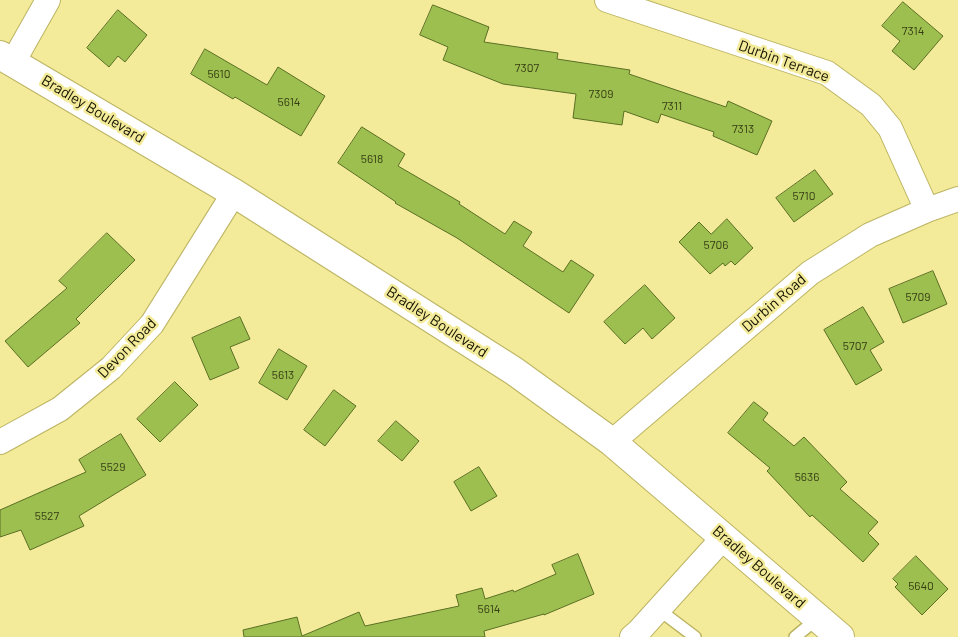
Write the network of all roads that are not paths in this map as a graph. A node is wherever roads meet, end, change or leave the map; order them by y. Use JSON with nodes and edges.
{"nodes":[{"id":1,"x":48,"y":0,"type":"edge"},
{"id":2,"x":607,"y":0,"type":"edge"},
{"id":3,"x":7,"y":59,"type":"edge"},
{"id":4,"x":234,"y":192,"type":"junction"},
{"id":5,"x":958,"y":199,"type":"edge"},
{"id":6,"x":927,"y":210,"type":"junction"},
{"id":7,"x":0,"y":442,"type":"edge"},
{"id":8,"x":612,"y":442,"type":"junction"},
{"id":9,"x":724,"y":537,"type":"junction"},
{"id":10,"x":658,"y":610,"type":"junction"},
{"id":11,"x":831,"y":631,"type":"edge"},
{"id":12,"x":632,"y":637,"type":"edge"},
{"id":13,"x":695,"y":637,"type":"edge"},
{"id":14,"x":795,"y":637,"type":"edge"}],
"edges":[{"from":1,"to":3,"type":"street"},
{"from":2,"to":6,"type":"street","name":"Durbin Terrace"},
{"from":3,"to":4,"type":"main road","name":"Bradley Boulevard"},
{"from":4,"to":7,"type":"street","name":"Devon Road"},
{"from":4,"to":8,"type":"main road","name":"Bradley Boulevard"},
{"from":5,"to":6,"type":"street","name":"Durbin Road"},
{"from":6,"to":8,"type":"street","name":"Durbin Road"},
{"from":8,"to":9,"type":"main road","name":"Bradley Boulevard"},
{"from":9,"to":10,"type":"street"},
{"from":9,"to":11,"type":"main road","name":"Bradley Boulevard"},
{"from":10,"to":12,"type":"street"},
{"from":10,"to":13,"type":"lane"},
{"from":11,"to":14,"type":"lane"}]}
